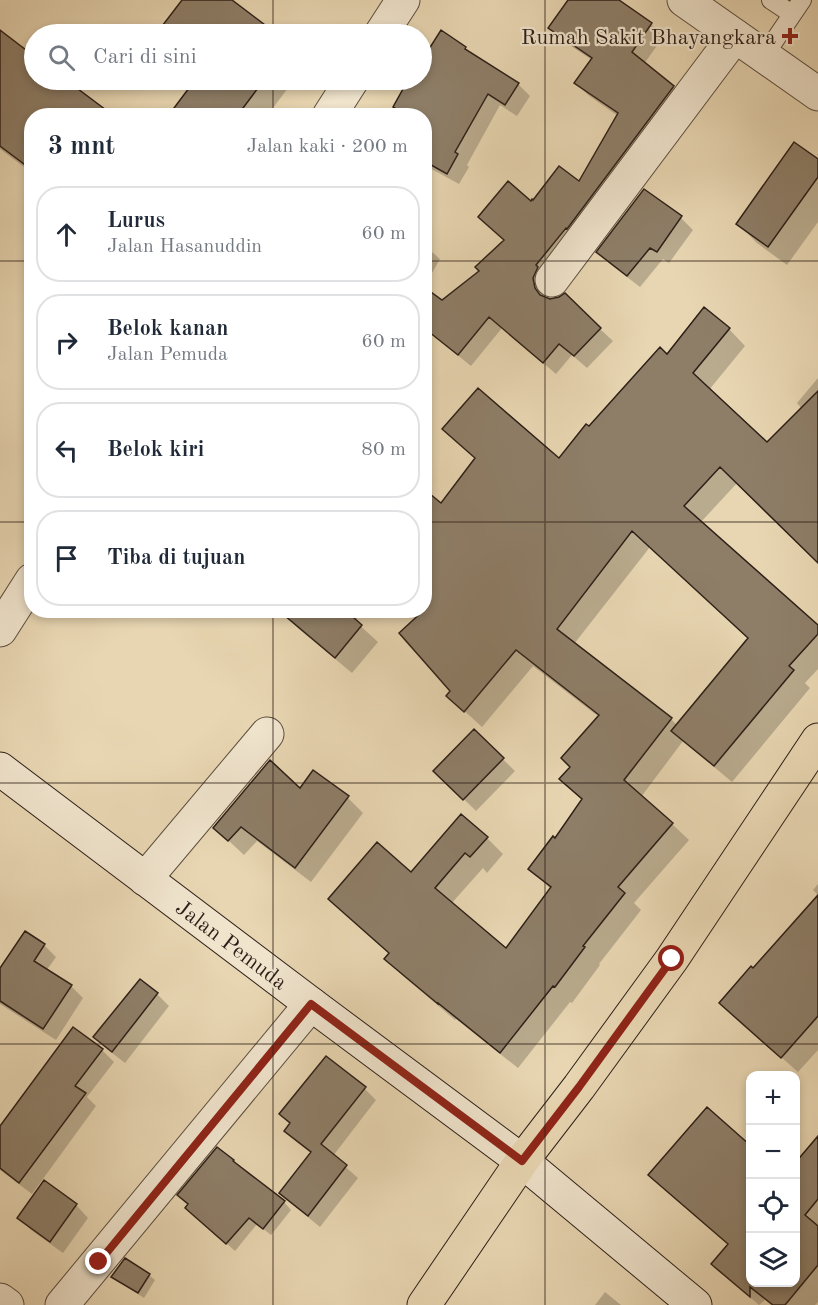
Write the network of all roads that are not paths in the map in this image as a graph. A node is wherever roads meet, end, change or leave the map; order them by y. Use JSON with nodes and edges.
{"nodes":[{"id":1,"x":403,"y":0,"type":"edge"},
{"id":2,"x":684,"y":0,"type":"edge"},
{"id":3,"x":771,"y":0,"type":"edge"},
{"id":4,"x":797,"y":7,"type":"edge"},
{"id":5,"x":387,"y":24,"type":"edge"},
{"id":6,"x":735,"y":36,"type":"junction"},
{"id":7,"x":764,"y":56,"type":"junction"},
{"id":8,"x":346,"y":90,"type":"edge"},
{"id":9,"x":818,"y":94,"type":"edge"},
{"id":10,"x":334,"y":108,"type":"edge"},
{"id":11,"x":552,"y":280,"type":"dead end"},
{"id":12,"x":24,"y":592,"type":"edge"},
{"id":13,"x":0,"y":630,"type":"edge"},
{"id":14,"x":267,"y":734,"type":"dead end"},
{"id":15,"x":818,"y":740,"type":"edge"},
{"id":16,"x":0,"y":769,"type":"edge"},
{"id":17,"x":145,"y":879,"type":"junction"},
{"id":18,"x":311,"y":1004,"type":"junction"},
{"id":19,"x":522,"y":1161,"type":"junction"},
{"id":20,"x":0,"y":1300,"type":"edge"},
{"id":21,"x":7,"y":1305,"type":"edge"},
{"id":22,"x":62,"y":1305,"type":"edge"},
{"id":23,"x":424,"y":1305,"type":"edge"},
{"id":24,"x":695,"y":1305,"type":"edge"}],
"edges":[{"from":1,"to":5,"type":"street"},
{"from":2,"to":6,"type":"street"},
{"from":3,"to":4,"type":"lane"},
{"from":4,"to":7,"type":"lane"},
{"from":6,"to":7,"type":"street"},
{"from":6,"to":11,"type":"street"},
{"from":7,"to":9,"type":"street"},
{"from":8,"to":10,"type":"street"},
{"from":12,"to":13,"type":"street"},
{"from":14,"to":17,"type":"street"},
{"from":15,"to":19,"type":"main road"},
{"from":16,"to":17,"type":"street","name":"Jalan Pemuda"},
{"from":17,"to":18,"type":"street","name":"Jalan Pemuda"},
{"from":18,"to":19,"type":"street","name":"Jalan Pemuda"},
{"from":18,"to":22,"type":"street"},
{"from":19,"to":23,"type":"main road"},
{"from":19,"to":24,"type":"street","name":"Jalan Pemuda"},
{"from":20,"to":21,"type":"street"}]}
